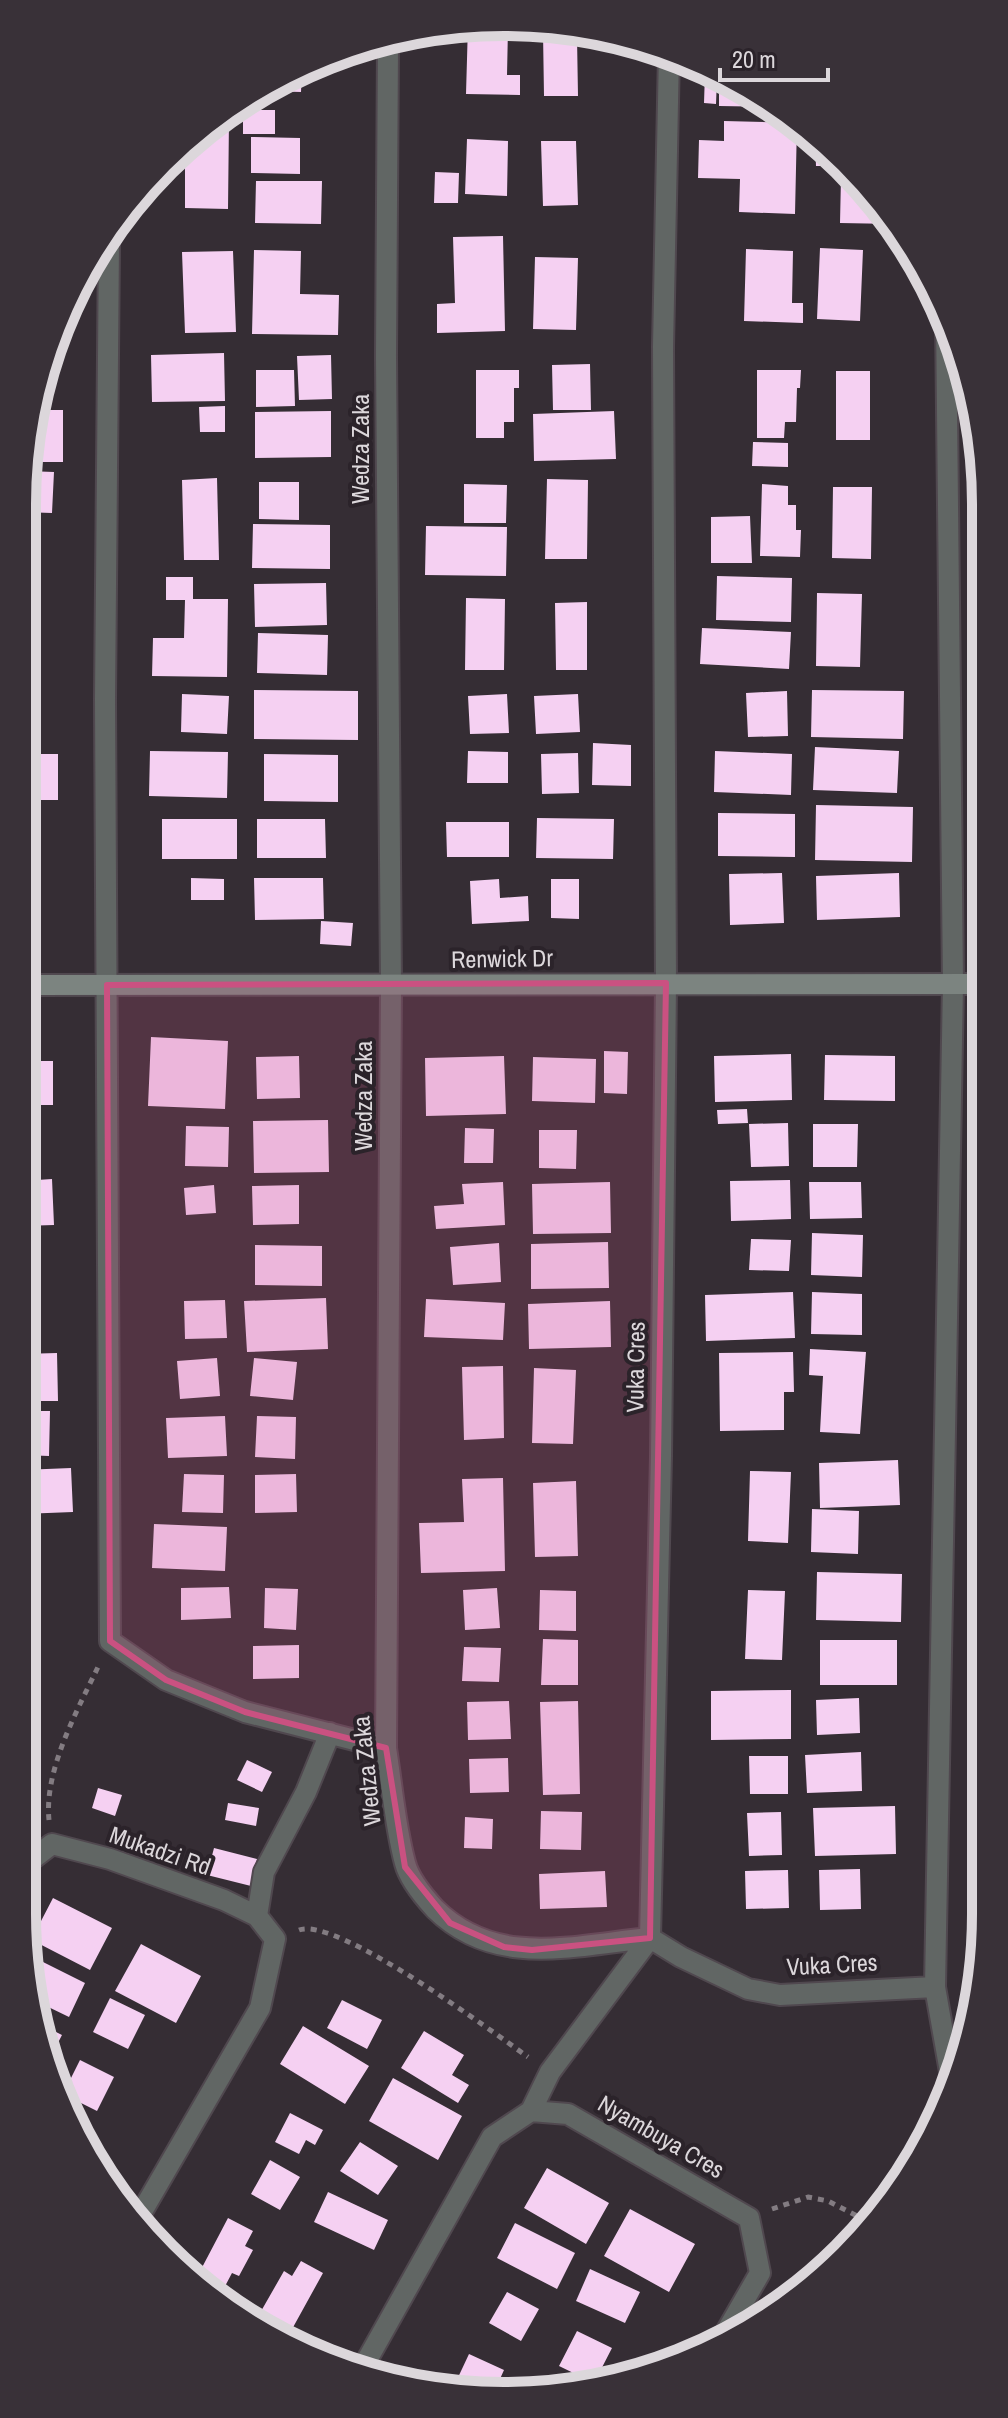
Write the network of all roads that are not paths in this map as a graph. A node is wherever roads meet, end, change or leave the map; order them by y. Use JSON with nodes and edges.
{"nodes":[{"id":1,"x":388,"y":51,"type":"edge"},
{"id":2,"x":669,"y":67,"type":"edge"},
{"id":3,"x":109,"y":254,"type":"edge"},
{"id":4,"x":946,"y":352,"type":"edge"},
{"id":5,"x":666,"y":983,"type":"junction"},
{"id":6,"x":953,"y":984,"type":"junction"},
{"id":7,"x":972,"y":984,"type":"edge"},
{"id":8,"x":36,"y":985,"type":"edge"},
{"id":9,"x":107,"y":985,"type":"junction"},
{"id":10,"x":391,"y":986,"type":"junction"},
{"id":11,"x":330,"y":1733,"type":"junction"},
{"id":12,"x":386,"y":1748,"type":"junction"},
{"id":13,"x":36,"y":1856,"type":"edge"},
{"id":14,"x":257,"y":1916,"type":"junction"},
{"id":15,"x":650,"y":1938,"type":"junction"},
{"id":16,"x":935,"y":1987,"type":"junction"},
{"id":17,"x":948,"y":2061,"type":"edge"},
{"id":18,"x":531,"y":2111,"type":"junction"},
{"id":19,"x":142,"y":2211,"type":"edge"},
{"id":20,"x":731,"y":2323,"type":"edge"},
{"id":21,"x":367,"y":2361,"type":"edge"}],
"edges":[{"from":1,"to":10,"type":"street","name":"Wedza Zaka"},
{"from":2,"to":5,"type":"street","name":"Vuka Cres"},
{"from":3,"to":9,"type":"street"},
{"from":4,"to":6,"type":"street"},
{"from":5,"to":6,"type":"street","name":"Renwick Dr"},
{"from":5,"to":10,"type":"street","name":"Renwick Dr"},
{"from":5,"to":15,"type":"street","name":"Vuka Cres"},
{"from":6,"to":7,"type":"street","name":"Renwick Dr"},
{"from":6,"to":16,"type":"street"},
{"from":8,"to":9,"type":"street","name":"Renwick Dr"},
{"from":9,"to":10,"type":"street","name":"Renwick Dr"},
{"from":9,"to":11,"type":"street"},
{"from":10,"to":12,"type":"street","name":"Wedza Zaka"},
{"from":11,"to":12,"type":"street"},
{"from":11,"to":14,"type":"street"},
{"from":12,"to":15,"type":"street","name":"Wedza Zaka"},
{"from":13,"to":14,"type":"street","name":"Mukadzi Rd"},
{"from":14,"to":19,"type":"street","name":"Mukadzi Rd"},
{"from":15,"to":16,"type":"street","name":"Vuka Cres"},
{"from":15,"to":18,"type":"street"},
{"from":16,"to":17,"type":"street"},
{"from":18,"to":20,"type":"street","name":"Nyambuya Cres"},
{"from":18,"to":21,"type":"street"}]}
